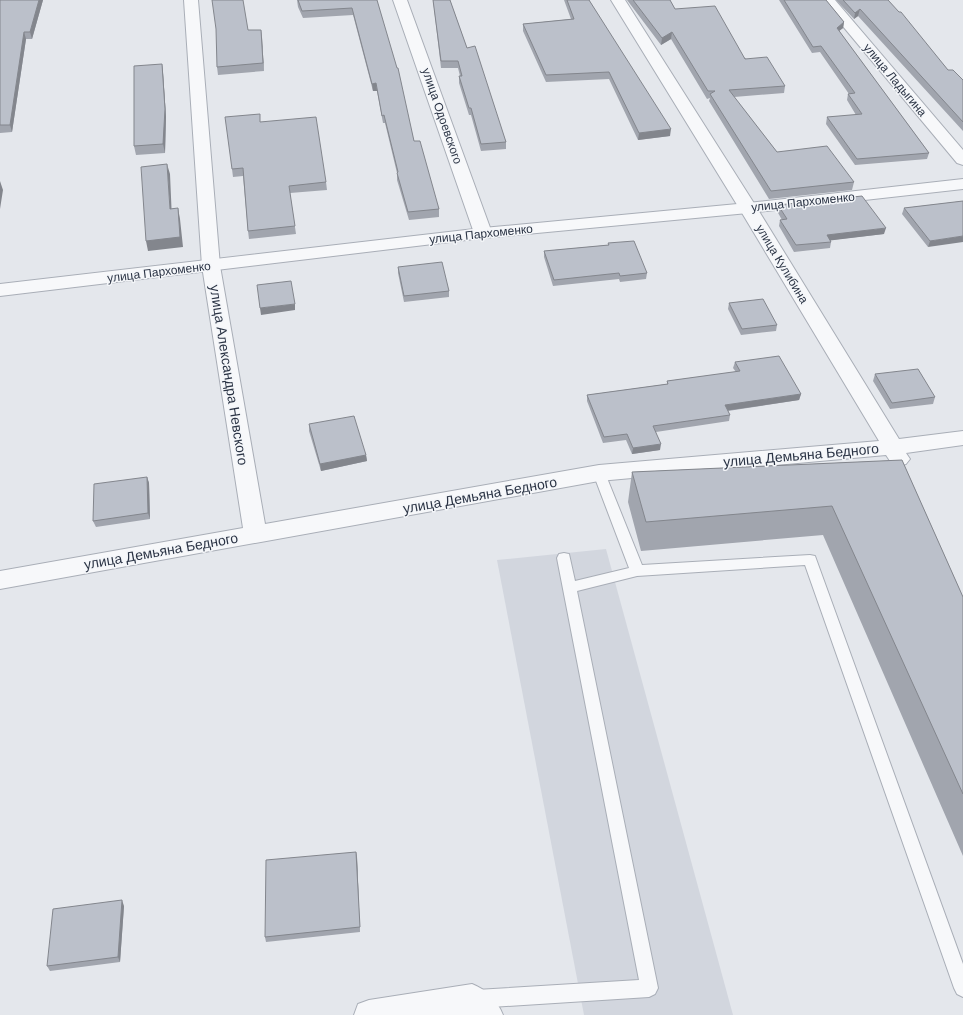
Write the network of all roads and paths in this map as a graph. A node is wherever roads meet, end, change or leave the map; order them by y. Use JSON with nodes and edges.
{"nodes":[{"id":1,"x":192,"y":0,"type":"edge"},
{"id":2,"x":400,"y":0,"type":"edge"},
{"id":3,"x":618,"y":0,"type":"edge"},
{"id":4,"x":828,"y":0,"type":"edge"},
{"id":5,"x":963,"y":160,"type":"edge"},
{"id":6,"x":963,"y":184,"type":"edge"},
{"id":7,"x":748,"y":208,"type":"junction"},
{"id":8,"x":483,"y":232,"type":"junction"},
{"id":9,"x":212,"y":266,"type":"junction"},
{"id":10,"x":0,"y":290,"type":"edge"},
{"id":11,"x":963,"y":438,"type":"edge"},
{"id":12,"x":894,"y":447,"type":"junction"},
{"id":13,"x":600,"y":473,"type":"junction"},
{"id":14,"x":908,"y":478,"type":"edge"},
{"id":15,"x":255,"y":534,"type":"junction"},
{"id":16,"x":564,"y":558,"type":"dead end"},
{"id":17,"x":637,"y":571,"type":"junction"},
{"id":18,"x":0,"y":580,"type":"edge"},
{"id":19,"x":570,"y":588,"type":"junction"},
{"id":20,"x":963,"y":988,"type":"edge"},
{"id":21,"x":480,"y":1007,"type":"edge"},
{"id":22,"x":369,"y":1015,"type":"edge"}],
"edges":[{"from":1,"to":9,"type":"street","name":"улица Александра Невского"},
{"from":2,"to":8,"type":"street","name":"улица Одоевского"},
{"from":3,"to":7,"type":"street","name":"улица Кулибина"},
{"from":4,"to":5,"type":"street","name":"улица Ладыгина"},
{"from":6,"to":7,"type":"street","name":"улица Пархоменко"},
{"from":7,"to":8,"type":"street","name":"улица Пархоменко"},
{"from":7,"to":12,"type":"street","name":"улица Кулибина"},
{"from":8,"to":9,"type":"street","name":"улица Пархоменко"},
{"from":9,"to":10,"type":"street","name":"улица Пархоменко"},
{"from":9,"to":15,"type":"street","name":"улица Александра Невского"},
{"from":11,"to":12,"type":"street","name":"улица Демьяна Бедного"},
{"from":12,"to":13,"type":"street","name":"улица Демьяна Бедного"},
{"from":12,"to":14,"type":"street","name":"улица Кулибина"},
{"from":13,"to":15,"type":"street","name":"улица Демьяна Бедного"},
{"from":13,"to":17,"type":"lane"},
{"from":15,"to":18,"type":"street","name":"улица Демьяна Бедного"},
{"from":16,"to":19,"type":"lane"},
{"from":17,"to":19,"type":"lane"},
{"from":17,"to":20,"type":"lane"},
{"from":19,"to":21,"type":"lane"},
{"from":21,"to":22,"type":"street"}]}
